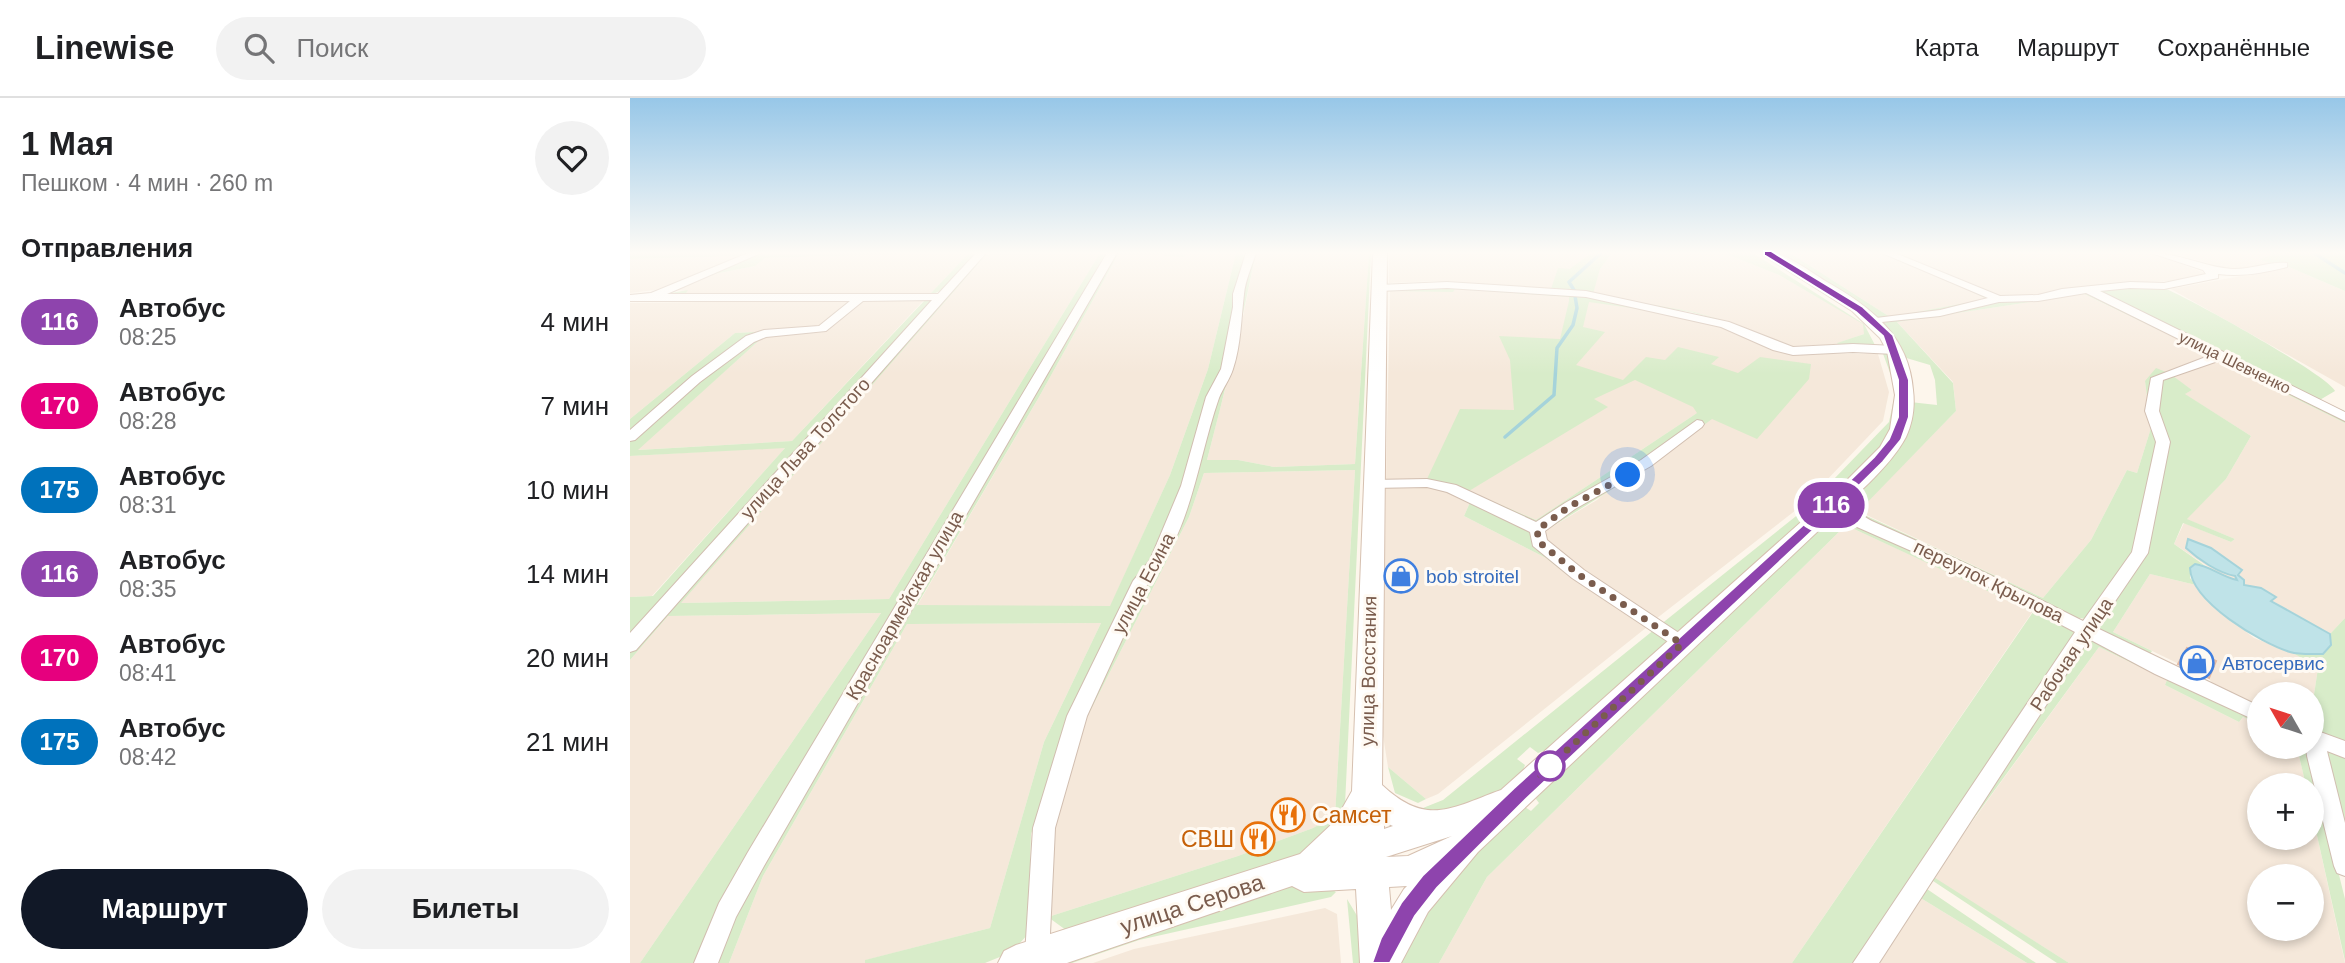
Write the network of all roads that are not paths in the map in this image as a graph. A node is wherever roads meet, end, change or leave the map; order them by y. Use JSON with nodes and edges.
{"nodes":[{"id":1,"x":659,"y":293,"type":"edge"},
{"id":2,"x":943,"y":293,"type":"edge"},
{"id":3,"x":1088,"y":293,"type":"edge"},
{"id":4,"x":1238,"y":293,"type":"edge"},
{"id":5,"x":1379,"y":293,"type":"edge"},
{"id":6,"x":1576,"y":293,"type":"edge"},
{"id":7,"x":1832,"y":293,"type":"edge"},
{"id":8,"x":1985,"y":293,"type":"edge"},
{"id":9,"x":2063,"y":293,"type":"edge"},
{"id":10,"x":2096,"y":293,"type":"edge"},
{"id":11,"x":653,"y":296,"type":"junction"},
{"id":12,"x":861,"y":297,"type":"junction"},
{"id":13,"x":940,"y":297,"type":"junction"},
{"id":14,"x":630,"y":298,"type":"edge"},
{"id":15,"x":1999,"y":299,"type":"junction"},
{"id":16,"x":1876,"y":321,"type":"junction"},
{"id":17,"x":1895,"y":350,"type":"junction"},
{"id":18,"x":2222,"y":356,"type":"junction"},
{"id":19,"x":2345,"y":417,"type":"edge"},
{"id":20,"x":1697,"y":424,"type":"dead end"},
{"id":21,"x":630,"y":437,"type":"edge"},
{"id":22,"x":1372,"y":484,"type":"junction"},
{"id":23,"x":1832,"y":504,"type":"junction"},
{"id":24,"x":1537,"y":530,"type":"junction"},
{"id":25,"x":2086,"y":630,"type":"junction"},
{"id":26,"x":1682,"y":644,"type":"junction"},
{"id":27,"x":630,"y":645,"type":"edge"},
{"id":28,"x":2247,"y":708,"type":"edge"},
{"id":29,"x":2324,"y":741,"type":"edge"},
{"id":30,"x":2345,"y":750,"type":"edge"},
{"id":31,"x":2318,"y":760,"type":"edge"},
{"id":32,"x":1367,"y":790,"type":"junction"},
{"id":33,"x":1520,"y":793,"type":"junction"},
{"id":34,"x":1444,"y":825,"type":"junction"},
{"id":35,"x":1483,"y":829,"type":"junction"},
{"id":36,"x":1370,"y":861,"type":"junction"},
{"id":37,"x":2345,"y":866,"type":"edge"},
{"id":38,"x":1307,"y":872,"type":"junction"},
{"id":39,"x":1375,"y":923,"type":"junction"},
{"id":40,"x":1027,"y":959,"type":"edge"},
{"id":41,"x":706,"y":963,"type":"edge"},
{"id":42,"x":1381,"y":963,"type":"edge"},
{"id":43,"x":1865,"y":963,"type":"edge"}],
"edges":[{"from":1,"to":11,"type":"street"},
{"from":2,"to":13,"type":"street","name":"улица Льва Толстого"},
{"from":3,"to":41,"type":"street","name":"Красноармейская улица"},
{"from":4,"to":40,"type":"street","name":"улица Есина"},
{"from":5,"to":22,"type":"main road","name":"улица Восстания"},
{"from":6,"to":17,"type":"street"},
{"from":7,"to":16,"type":"main road"},
{"from":8,"to":15,"type":"street"},
{"from":9,"to":15,"type":"street"},
{"from":10,"to":18,"type":"street","name":"улица Шевченко"},
{"from":11,"to":12,"type":"street"},
{"from":11,"to":14,"type":"street"},
{"from":12,"to":13,"type":"street"},
{"from":12,"to":21,"type":"street"},
{"from":13,"to":27,"type":"street","name":"улица Льва Толстого"},
{"from":15,"to":16,"type":"street"},
{"from":16,"to":17,"type":"main road"},
{"from":17,"to":23,"type":"main road"},
{"from":18,"to":19,"type":"street","name":"улица Шевченко"},
{"from":18,"to":25,"type":"street","name":"Рабочая улица"},
{"from":20,"to":24,"type":"street"},
{"from":22,"to":24,"type":"street"},
{"from":22,"to":32,"type":"main road","name":"улица Восстания"},
{"from":23,"to":25,"type":"street","name":"переулок Крылова"},
{"from":23,"to":26,"type":"main road"},
{"from":24,"to":26,"type":"street"},
{"from":25,"to":28,"type":"street","name":"переулок Крылова"},
{"from":25,"to":43,"type":"street","name":"Рабочая улица"},
{"from":26,"to":33,"type":"main road"},
{"from":29,"to":30,"type":"street"},
{"from":31,"to":37,"type":"street"},
{"from":32,"to":34,"type":"street"},
{"from":32,"to":36,"type":"street","name":"улица Восстания"},
{"from":32,"to":38,"type":"main road"},
{"from":33,"to":34,"type":"main road"},
{"from":33,"to":35,"type":"main road"},
{"from":34,"to":36,"type":"main road"},
{"from":35,"to":36,"type":"main road"},
{"from":35,"to":42,"type":"main road"},
{"from":36,"to":38,"type":"street"},
{"from":36,"to":39,"type":"main road","name":"улица Восстания"},
{"from":38,"to":39,"type":"main road","name":"улица Серова"},
{"from":38,"to":40,"type":"main road","name":"улица Серова"},
{"from":39,"to":42,"type":"main road","name":"улица Восстания"}]}
